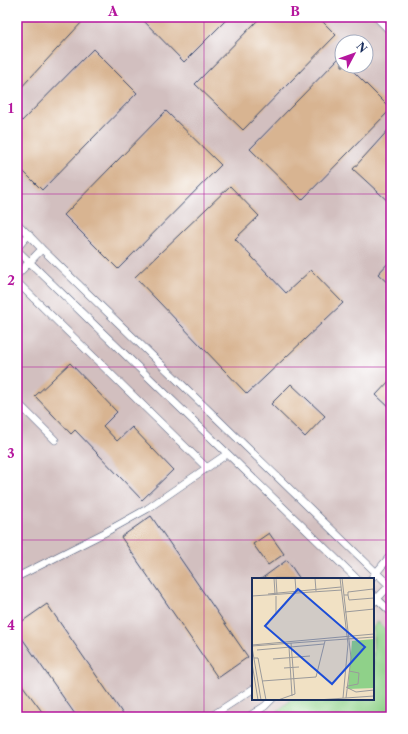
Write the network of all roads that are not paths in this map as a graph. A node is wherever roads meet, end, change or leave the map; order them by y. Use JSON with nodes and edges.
{"nodes":[{"id":1,"x":376,"y":17,"type":"edge"},
{"id":2,"x":391,"y":32,"type":"edge"},
{"id":3,"x":17,"y":223,"type":"edge"},
{"id":4,"x":28,"y":234,"type":"junction"},
{"id":5,"x":17,"y":249,"type":"edge"},
{"id":6,"x":42,"y":249,"type":"junction"},
{"id":7,"x":30,"y":262,"type":"junction"},
{"id":8,"x":17,"y":275,"type":"edge"},
{"id":9,"x":17,"y":282,"type":"edge"},
{"id":10,"x":17,"y":402,"type":"edge"},
{"id":11,"x":55,"y":440,"type":"dead end"},
{"id":12,"x":227,"y":454,"type":"junction"},
{"id":13,"x":207,"y":468,"type":"junction"},
{"id":14,"x":391,"y":555,"type":"edge"},
{"id":15,"x":374,"y":576,"type":"edge"},
{"id":16,"x":17,"y":577,"type":"edge"},
{"id":17,"x":356,"y":578,"type":"edge"},
{"id":18,"x":390,"y":585,"type":"edge"},
{"id":19,"x":374,"y":599,"type":"edge"},
{"id":20,"x":391,"y":612,"type":"edge"},
{"id":21,"x":252,"y":689,"type":"edge"},
{"id":22,"x":271,"y":700,"type":"edge"},
{"id":23,"x":210,"y":717,"type":"edge"},
{"id":24,"x":248,"y":717,"type":"edge"}],
"edges":[{"from":1,"to":2,"type":"lane"},
{"from":3,"to":4,"type":"lane"},
{"from":4,"to":5,"type":"lane"},
{"from":4,"to":6,"type":"lane"},
{"from":5,"to":7,"type":"lane"},
{"from":6,"to":7,"type":"lane"},
{"from":6,"to":15,"type":"lane"},
{"from":7,"to":8,"type":"lane"},
{"from":7,"to":12,"type":"lane"},
{"from":9,"to":13,"type":"lane"},
{"from":10,"to":11,"type":"lane"},
{"from":12,"to":13,"type":"lane"},
{"from":12,"to":17,"type":"lane"},
{"from":13,"to":16,"type":"lane"},
{"from":14,"to":15,"type":"lane"},
{"from":15,"to":18,"type":"lane"},
{"from":18,"to":19,"type":"lane"},
{"from":19,"to":20,"type":"lane"},
{"from":21,"to":23,"type":"lane"},
{"from":22,"to":24,"type":"lane"}]}
